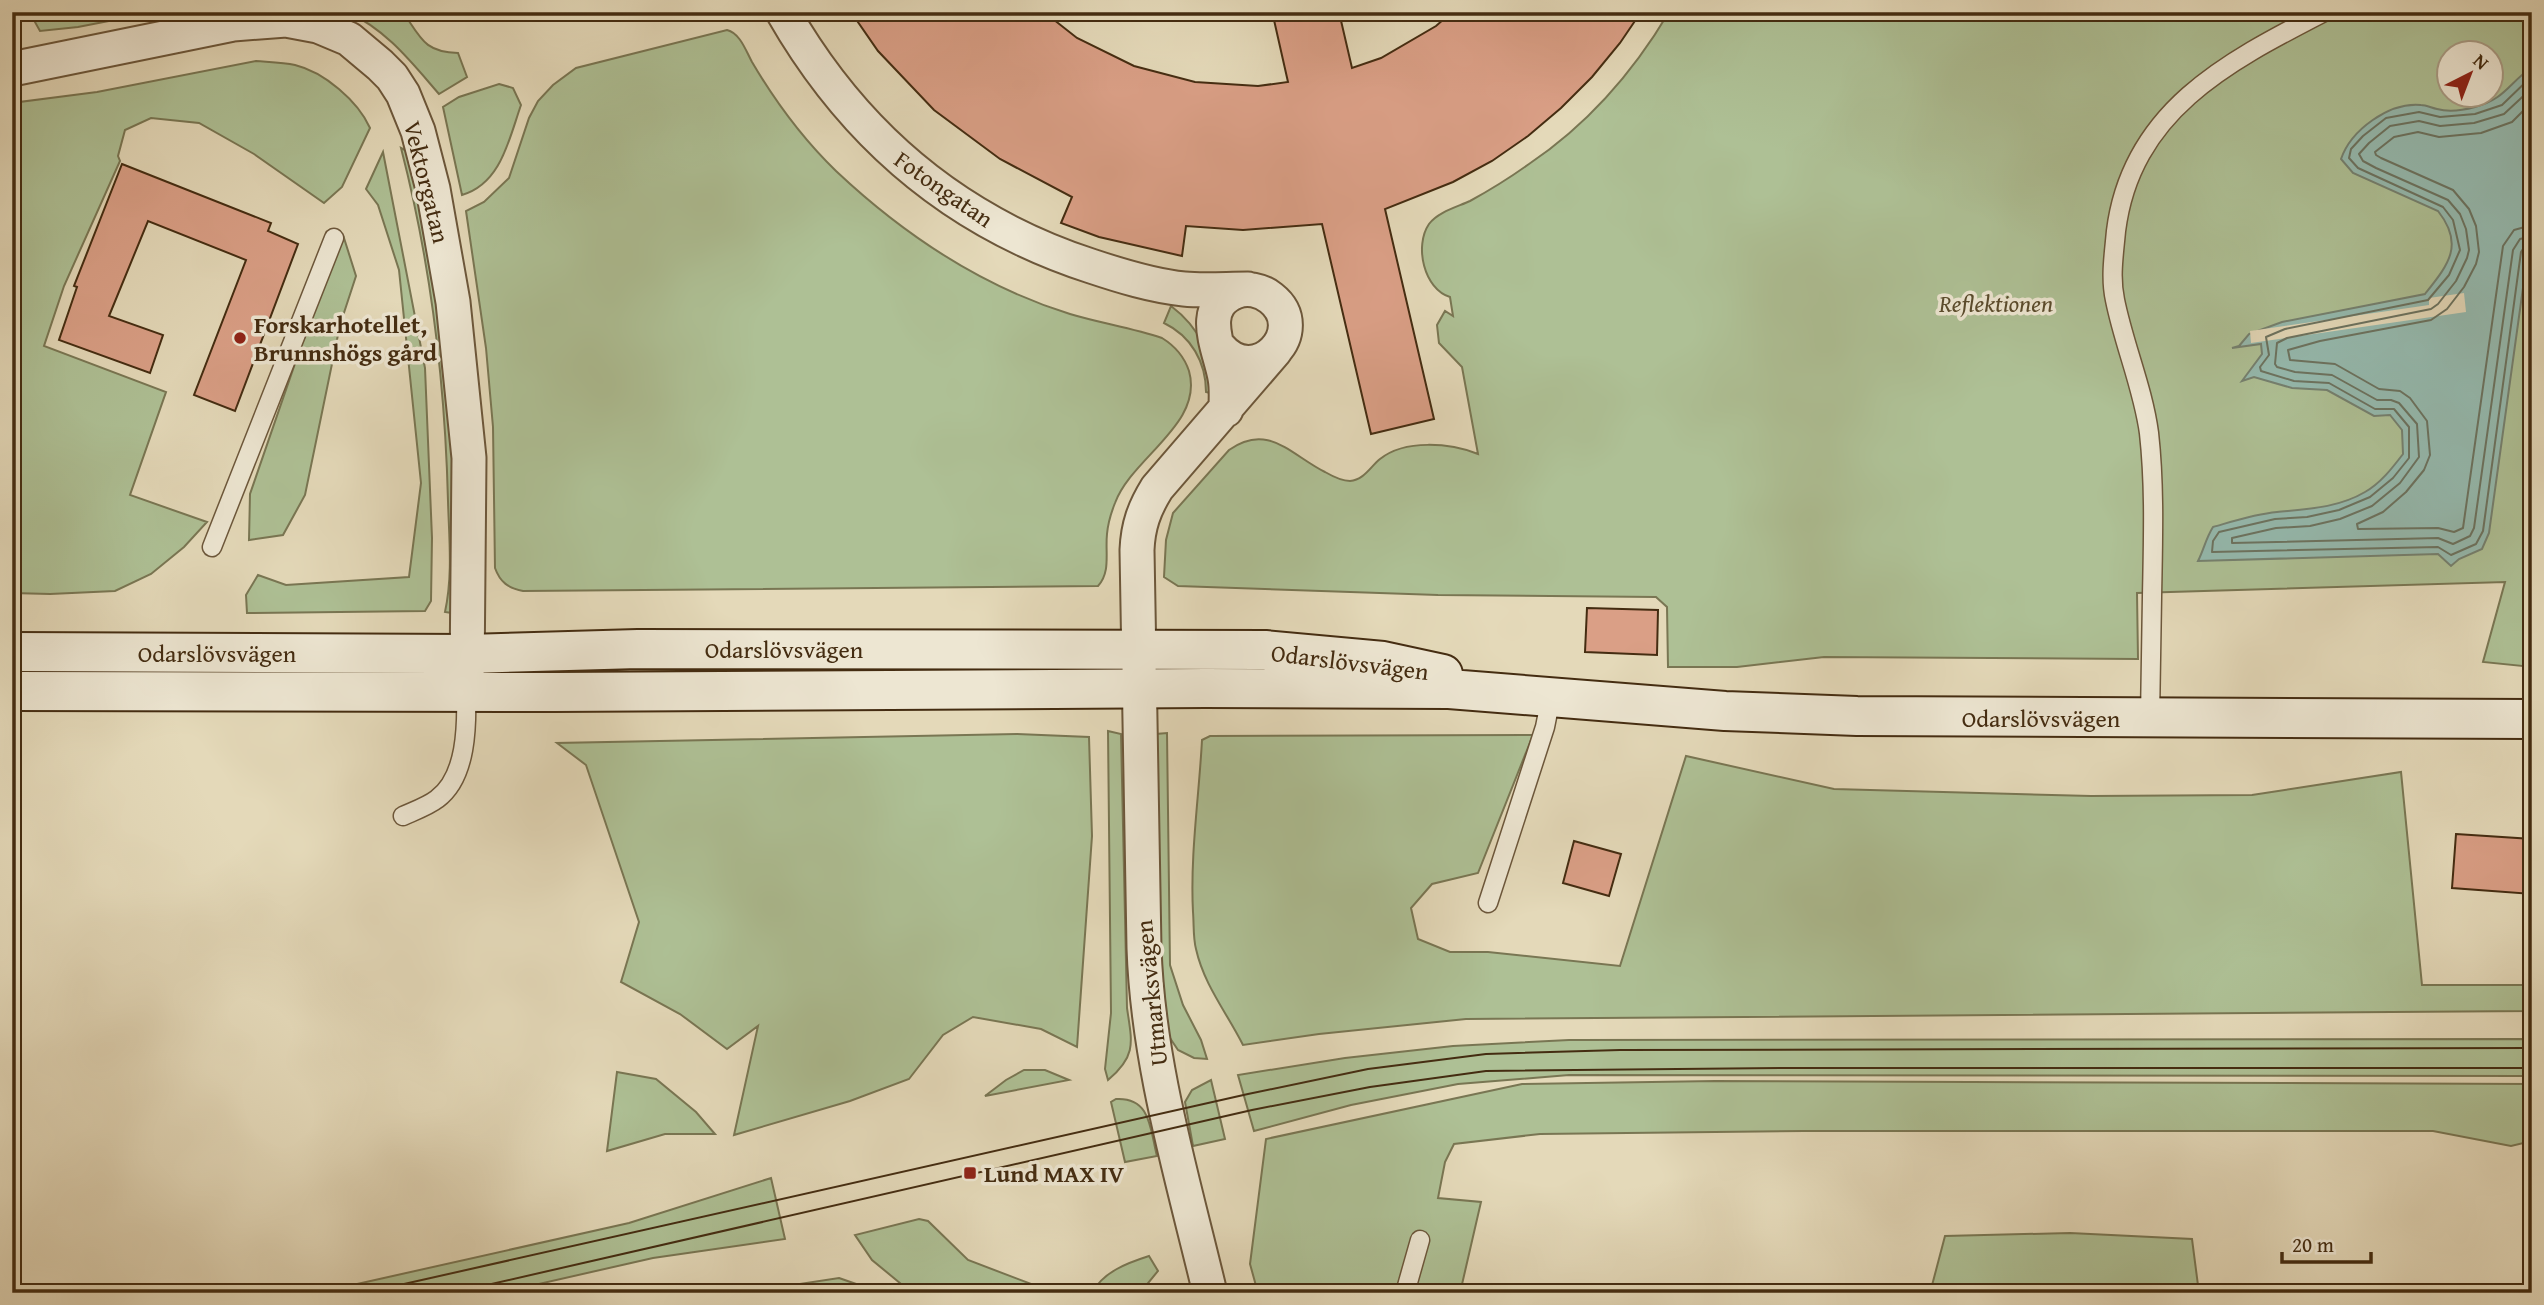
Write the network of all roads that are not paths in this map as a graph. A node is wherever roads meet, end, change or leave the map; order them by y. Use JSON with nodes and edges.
{"nodes":[{"id":1,"x":783,"y":12,"type":"edge"},
{"id":2,"x":2324,"y":12,"type":"edge"},
{"id":3,"x":13,"y":65,"type":"edge"},
{"id":4,"x":334,"y":238,"type":"dead end"},
{"id":5,"x":1164,"y":286,"type":"junction"},
{"id":6,"x":1248,"y":289,"type":"junction"},
{"id":7,"x":1216,"y":340,"type":"junction"},
{"id":8,"x":1275,"y":351,"type":"junction"},
{"id":9,"x":1226,"y":410,"type":"junction"},
{"id":10,"x":212,"y":547,"type":"dead end"},
{"id":11,"x":12,"y":652,"type":"edge"},
{"id":12,"x":468,"y":654,"type":"junction"},
{"id":13,"x":1139,"y":670,"type":"junction"},
{"id":14,"x":12,"y":691,"type":"edge"},
{"id":15,"x":466,"y":691,"type":"junction"},
{"id":16,"x":1551,"y":697,"type":"junction"},
{"id":17,"x":2150,"y":719,"type":"junction"},
{"id":18,"x":2532,"y":719,"type":"edge"},
{"id":19,"x":403,"y":816,"type":"dead end"},
{"id":20,"x":1488,"y":903,"type":"dead end"},
{"id":21,"x":1420,"y":1240,"type":"dead end"},
{"id":22,"x":1210,"y":1293,"type":"edge"},
{"id":23,"x":1405,"y":1293,"type":"edge"}],
"edges":[{"from":1,"to":5,"type":"street","name":"Fotongatan"},
{"from":2,"to":17,"type":"lane"},
{"from":3,"to":12,"type":"street","name":"Vektorgatan"},
{"from":4,"to":10,"type":"lane"},
{"from":5,"to":6,"type":"street","name":"Fotongatan"},
{"from":5,"to":7,"type":"street","name":"Fotongatan"},
{"from":6,"to":7,"type":"street","name":"Fotongatan"},
{"from":6,"to":8,"type":"street","name":"Fotongatan"},
{"from":7,"to":8,"type":"street","name":"Fotongatan"},
{"from":7,"to":9,"type":"street","name":"Fotongatan"},
{"from":8,"to":9,"type":"street","name":"Fotongatan"},
{"from":9,"to":13,"type":"street","name":"Fotongatan"},
{"from":11,"to":12,"type":"main road","name":"Odarslövsvägen"},
{"from":12,"to":13,"type":"main road","name":"Odarslövsvägen"},
{"from":12,"to":15,"type":"street","name":"Vektorgatan"},
{"from":13,"to":15,"type":"main road","name":"Odarslövsvägen"},
{"from":13,"to":16,"type":"main road","name":"Odarslövsvägen"},
{"from":13,"to":22,"type":"street","name":"Utmarksvägen"},
{"from":14,"to":15,"type":"main road","name":"Odarslövsvägen"},
{"from":15,"to":19,"type":"lane"},
{"from":16,"to":17,"type":"main road","name":"Odarslövsvägen"},
{"from":16,"to":20,"type":"lane"},
{"from":17,"to":18,"type":"main road","name":"Odarslövsvägen"},
{"from":21,"to":23,"type":"lane"}]}
